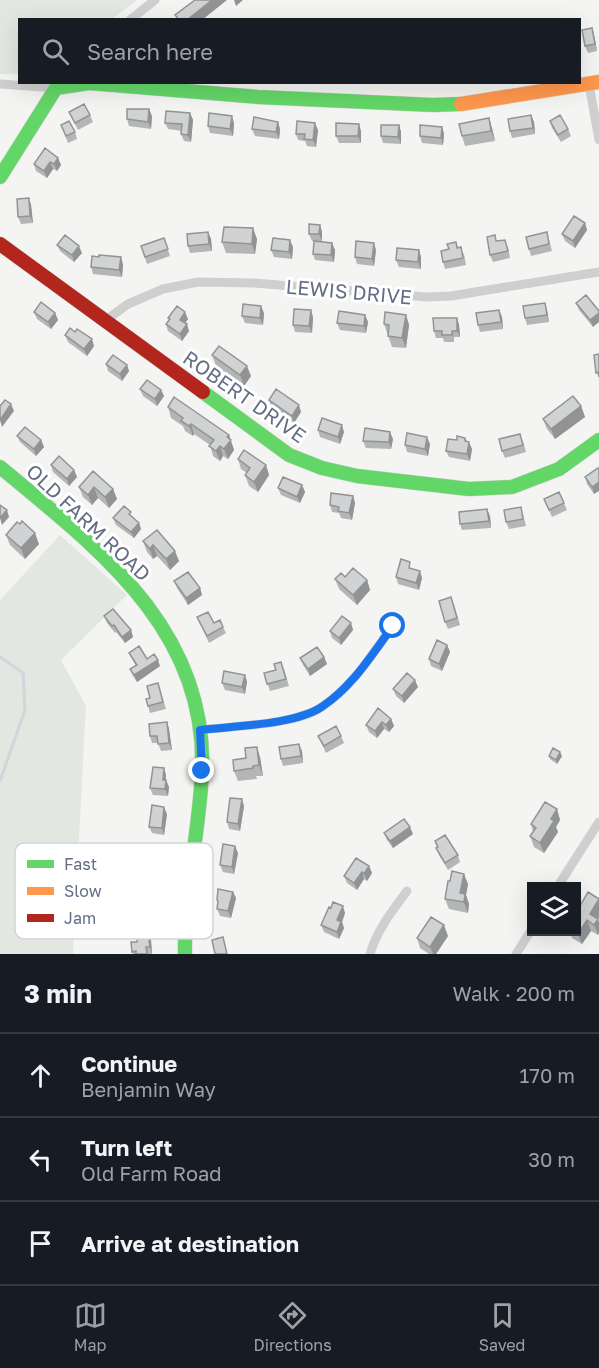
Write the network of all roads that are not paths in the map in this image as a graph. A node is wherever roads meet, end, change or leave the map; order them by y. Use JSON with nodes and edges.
{"nodes":[{"id":1,"x":155,"y":0,"type":"edge"},
{"id":2,"x":132,"y":18,"type":"edge"},
{"id":3,"x":594,"y":83,"type":"edge"},
{"id":4,"x":0,"y":84,"type":"edge"},
{"id":5,"x":79,"y":84,"type":"edge"},
{"id":6,"x":101,"y":84,"type":"edge"},
{"id":7,"x":59,"y":86,"type":"edge"},
{"id":8,"x":599,"y":140,"type":"edge"},
{"id":9,"x":0,"y":177,"type":"edge"},
{"id":10,"x":0,"y":244,"type":"edge"},
{"id":11,"x":599,"y":272,"type":"edge"},
{"id":12,"x":106,"y":320,"type":"junction"},
{"id":13,"x":599,"y":440,"type":"edge"},
{"id":14,"x":0,"y":467,"type":"edge"},
{"id":15,"x":393,"y":626,"type":"dead end"},
{"id":16,"x":200,"y":730,"type":"junction"},
{"id":17,"x":599,"y":822,"type":"edge"},
{"id":18,"x":194,"y":843,"type":"edge"},
{"id":19,"x":561,"y":882,"type":"edge"},
{"id":20,"x":407,"y":891,"type":"dead end"},
{"id":21,"x":527,"y":936,"type":"edge"},
{"id":22,"x":184,"y":939,"type":"edge"},
{"id":23,"x":185,"y":954,"type":"edge"},
{"id":24,"x":370,"y":954,"type":"edge"},
{"id":25,"x":516,"y":954,"type":"edge"}],
"edges":[{"from":1,"to":2,"type":"street"},
{"from":3,"to":6,"type":"street"},
{"from":3,"to":8,"type":"street"},
{"from":4,"to":7,"type":"street"},
{"from":5,"to":7,"type":"street"},
{"from":7,"to":9,"type":"street"},
{"from":10,"to":12,"type":"street","name":"ROBERT DRIVE"},
{"from":11,"to":12,"type":"street","name":"LEWIS DRIVE"},
{"from":12,"to":13,"type":"street","name":"ROBERT DRIVE"},
{"from":14,"to":16,"type":"street","name":"OLD FARM ROAD"},
{"from":15,"to":16,"type":"street"},
{"from":16,"to":18,"type":"street","name":"OLD FARM ROAD"},
{"from":17,"to":19,"type":"street"},
{"from":20,"to":24,"type":"street"},
{"from":21,"to":25,"type":"street"},
{"from":22,"to":23,"type":"street","name":"OLD FARM ROAD"}]}
